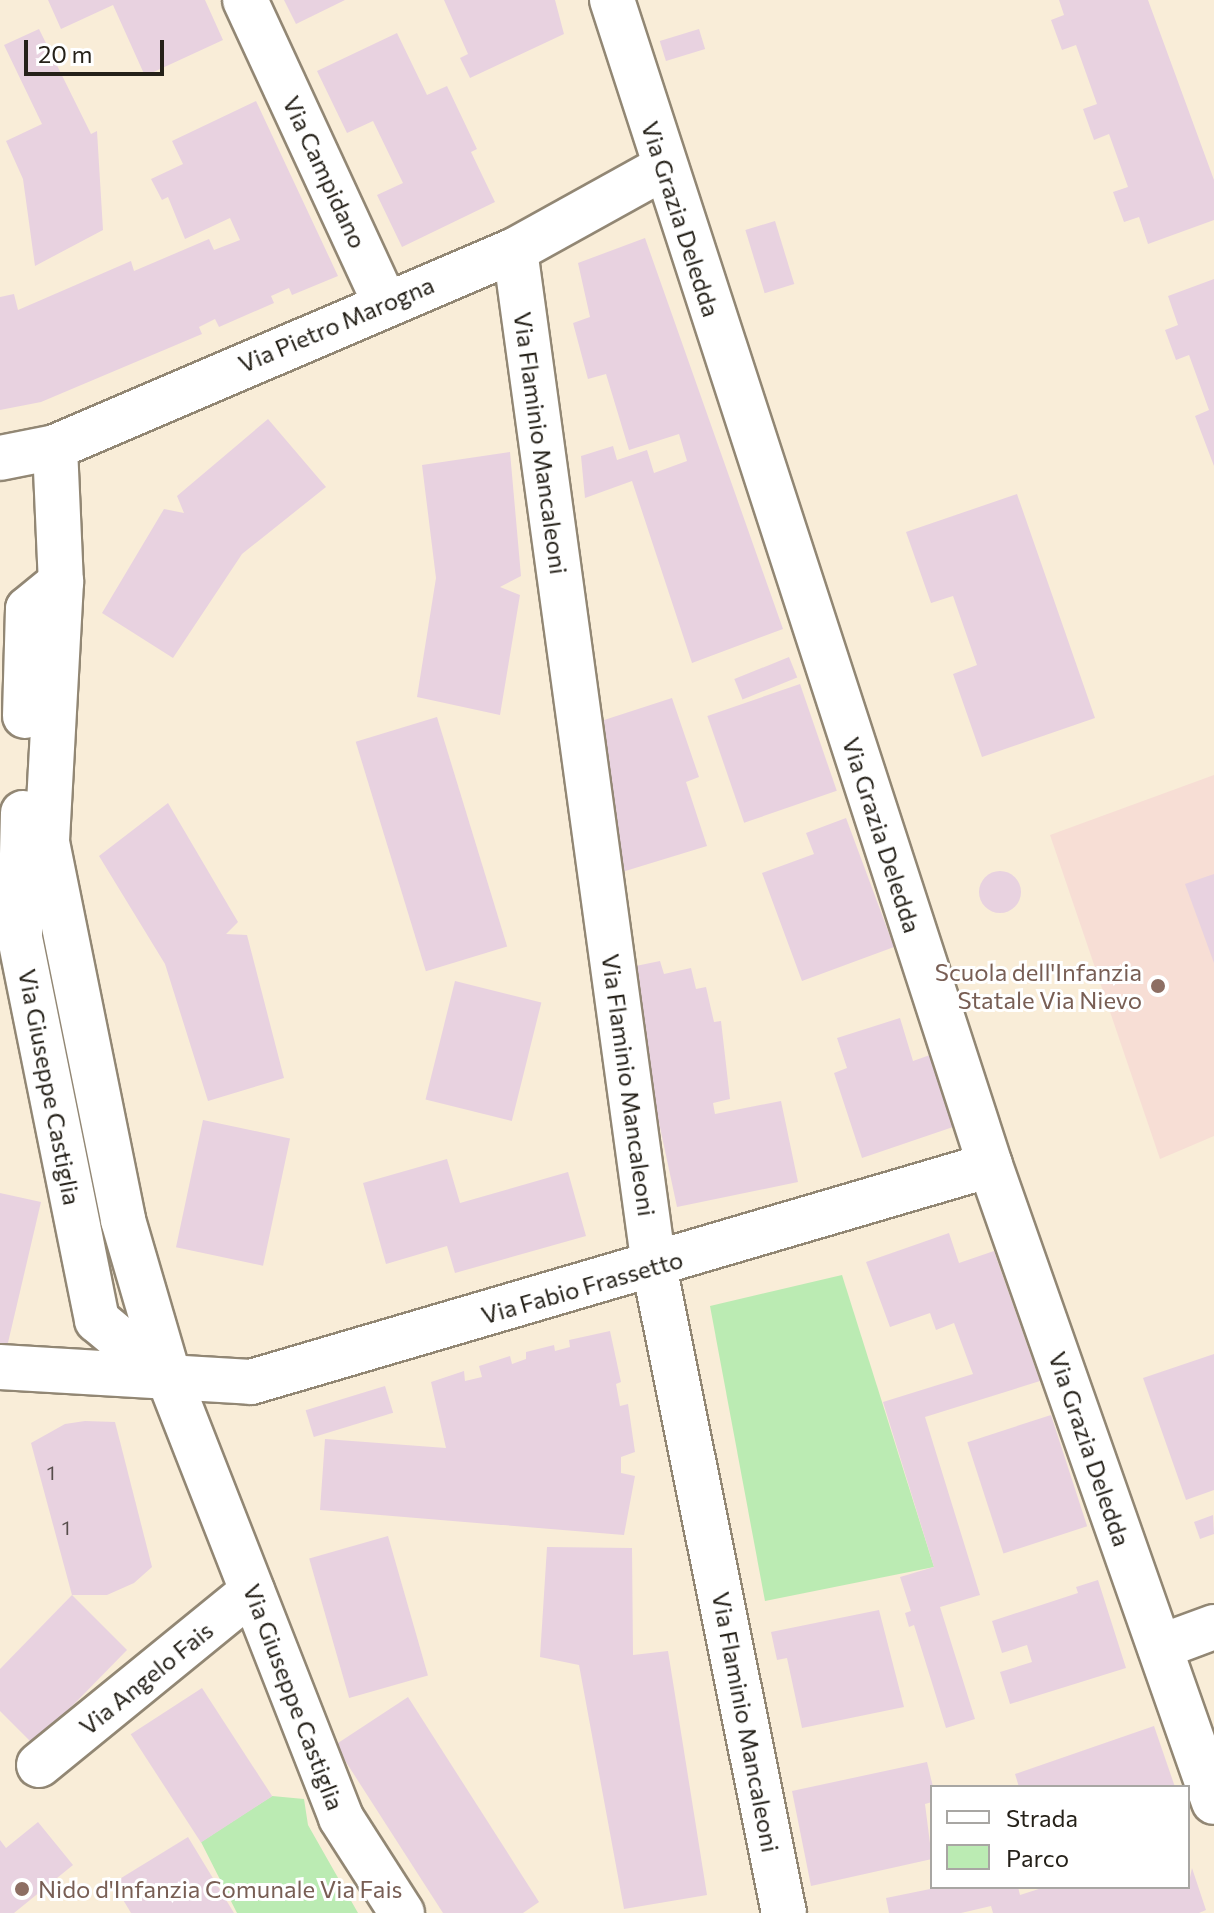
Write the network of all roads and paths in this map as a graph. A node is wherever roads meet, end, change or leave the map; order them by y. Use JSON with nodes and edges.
{"nodes":[{"id":1,"x":245,"y":0,"type":"edge"},
{"id":2,"x":612,"y":0,"type":"edge"},
{"id":3,"x":663,"y":168,"type":"junction"},
{"id":4,"x":515,"y":250,"type":"junction"},
{"id":5,"x":384,"y":301,"type":"junction"},
{"id":6,"x":55,"y":447,"type":"junction"},
{"id":7,"x":0,"y":458,"type":"edge"},
{"id":8,"x":990,"y":1165,"type":"junction"},
{"id":9,"x":654,"y":1266,"type":"junction"},
{"id":10,"x":0,"y":1367,"type":"edge"},
{"id":11,"x":170,"y":1381,"type":"junction"},
{"id":12,"x":252,"y":1591,"type":"junction"},
{"id":13,"x":1214,"y":1627,"type":"edge"},
{"id":14,"x":1160,"y":1647,"type":"junction"},
{"id":15,"x":39,"y":1765,"type":"dead end"},
{"id":16,"x":1214,"y":1802,"type":"edge"},
{"id":17,"x":402,"y":1913,"type":"edge"},
{"id":18,"x":784,"y":1913,"type":"edge"}],
"edges":[{"from":1,"to":5,"type":"street","name":"Via Campidano"},
{"from":2,"to":3,"type":"street","name":"Via Grazia Deledda"},
{"from":3,"to":4,"type":"street","name":"Via Pietro Marogna"},
{"from":3,"to":8,"type":"street","name":"Via Grazia Deledda"},
{"from":4,"to":5,"type":"street","name":"Via Pietro Marogna"},
{"from":4,"to":9,"type":"street","name":"Via Flaminio Mancaleoni"},
{"from":5,"to":6,"type":"street","name":"Via Pietro Marogna"},
{"from":6,"to":7,"type":"street","name":"Via Pietro Marogna"},
{"from":6,"to":11,"type":"street","name":"Via Giuseppe Castiglia"},
{"from":8,"to":9,"type":"street","name":"Via Fabio Frassetto"},
{"from":8,"to":14,"type":"street","name":"Via Grazia Deledda"},
{"from":9,"to":11,"type":"street","name":"Via Fabio Frassetto"},
{"from":9,"to":18,"type":"street","name":"Via Flaminio Mancaleoni"},
{"from":10,"to":11,"type":"street","name":"Via Fabio Frassetto"},
{"from":11,"to":12,"type":"street","name":"Via Giuseppe Castiglia"},
{"from":12,"to":15,"type":"street","name":"Via Angelo Fais"},
{"from":12,"to":17,"type":"street","name":"Via Giuseppe Castiglia"},
{"from":13,"to":14,"type":"street"},
{"from":14,"to":16,"type":"street","name":"Via Grazia Deledda"}]}
